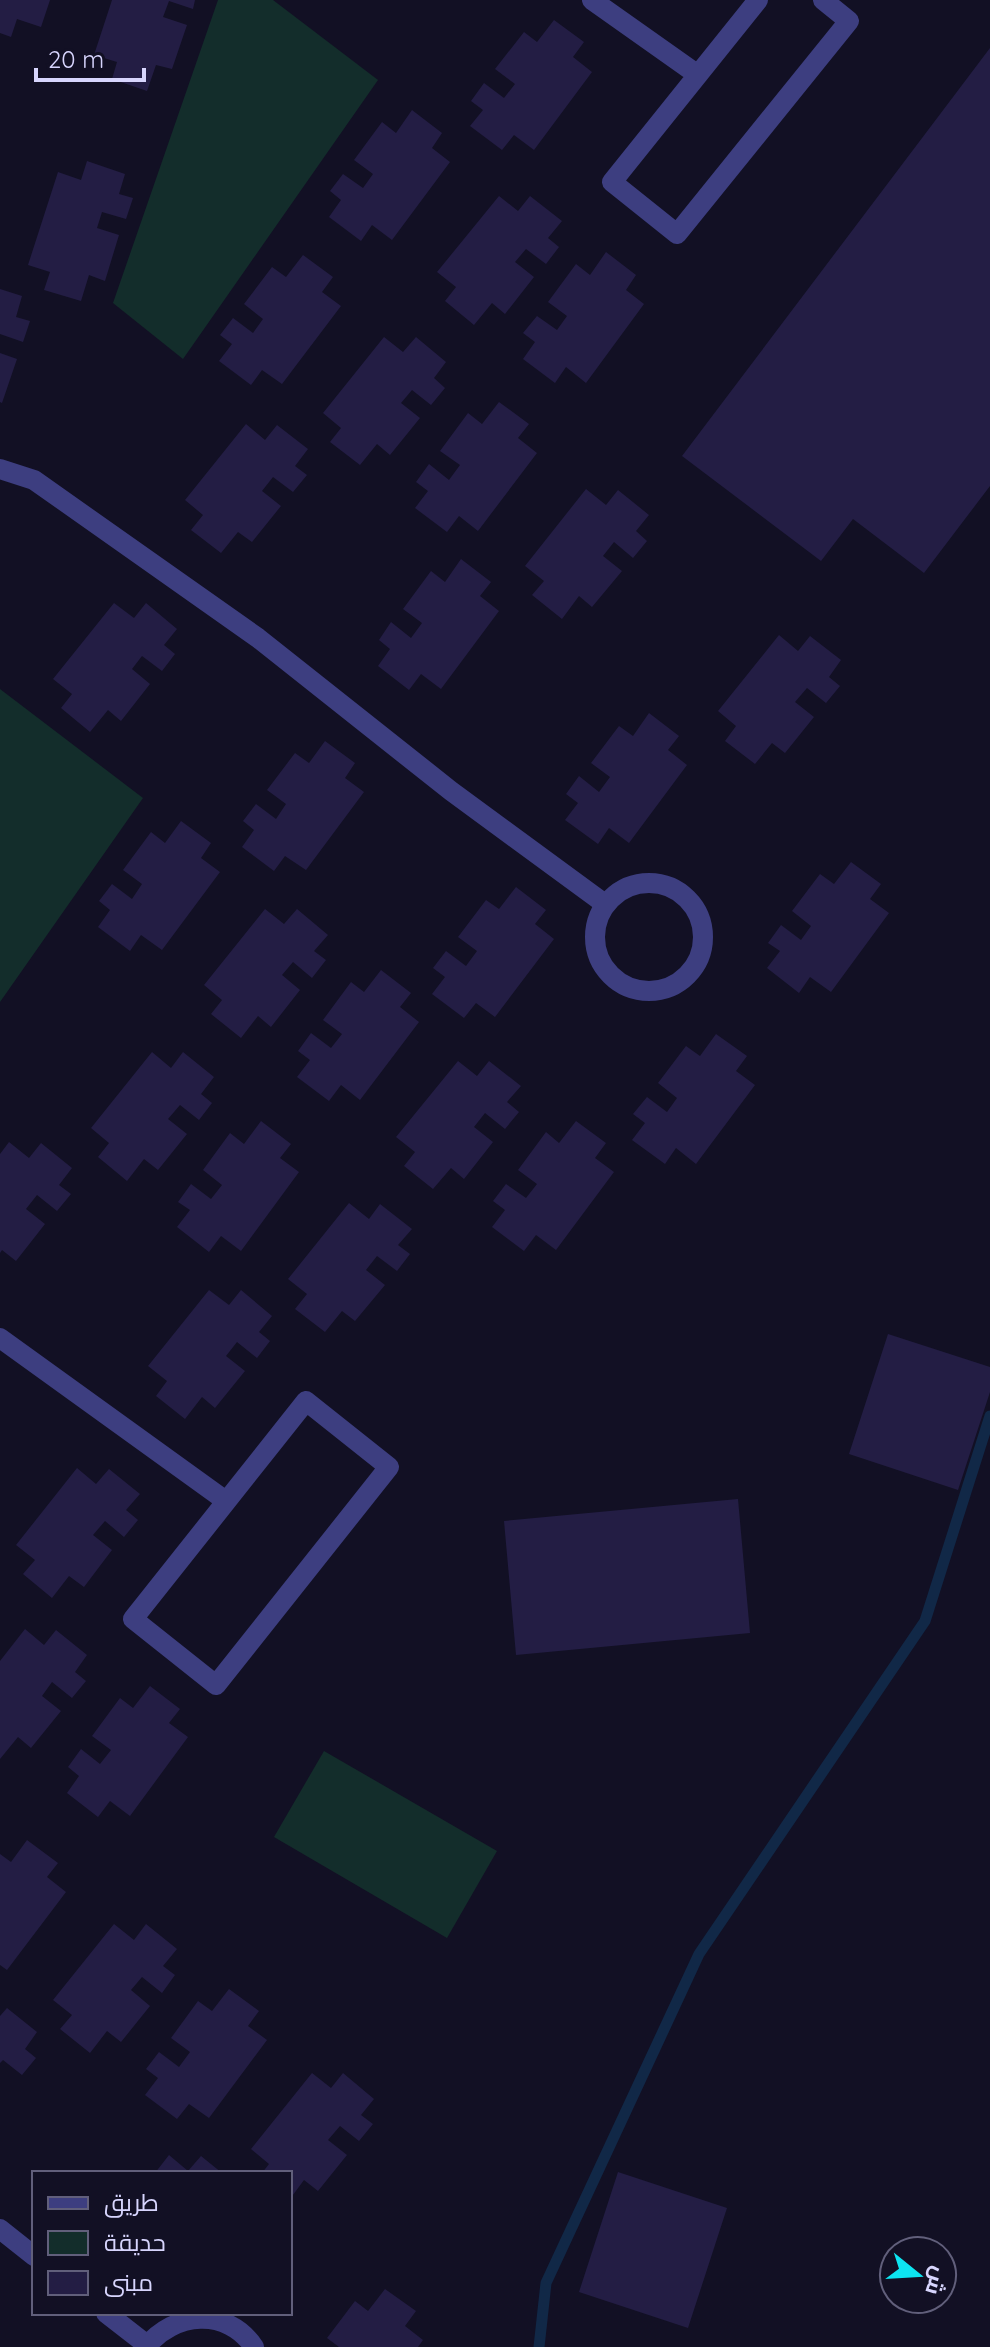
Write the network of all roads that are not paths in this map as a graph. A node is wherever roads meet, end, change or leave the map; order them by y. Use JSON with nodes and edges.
{"nodes":[{"id":1,"x":592,"y":0,"type":"edge"},
{"id":2,"x":758,"y":0,"type":"edge"},
{"id":3,"x":823,"y":0,"type":"edge"},
{"id":4,"x":698,"y":75,"type":"junction"},
{"id":5,"x":0,"y":469,"type":"edge"},
{"id":6,"x":605,"y":904,"type":"junction"},
{"id":7,"x":0,"y":1338,"type":"edge"},
{"id":8,"x":226,"y":1501,"type":"junction"},
{"id":9,"x":0,"y":2229,"type":"edge"},
{"id":10,"x":32,"y":2254,"type":"edge"},
{"id":11,"x":108,"y":2315,"type":"edge"},
{"id":12,"x":147,"y":2346,"type":"edge"},
{"id":13,"x":254,"y":2347,"type":"edge"}],
"edges":[{"from":1,"to":4,"type":"street"},
{"from":2,"to":4,"type":"street"},
{"from":3,"to":4,"type":"street"},
{"from":5,"to":6,"type":"street"},
{"from":6,"to":6,"type":"street"},
{"from":7,"to":8,"type":"street"},
{"from":8,"to":8,"type":"street"},
{"from":9,"to":10,"type":"street"},
{"from":11,"to":12,"type":"street"},
{"from":12,"to":13,"type":"street"}]}
